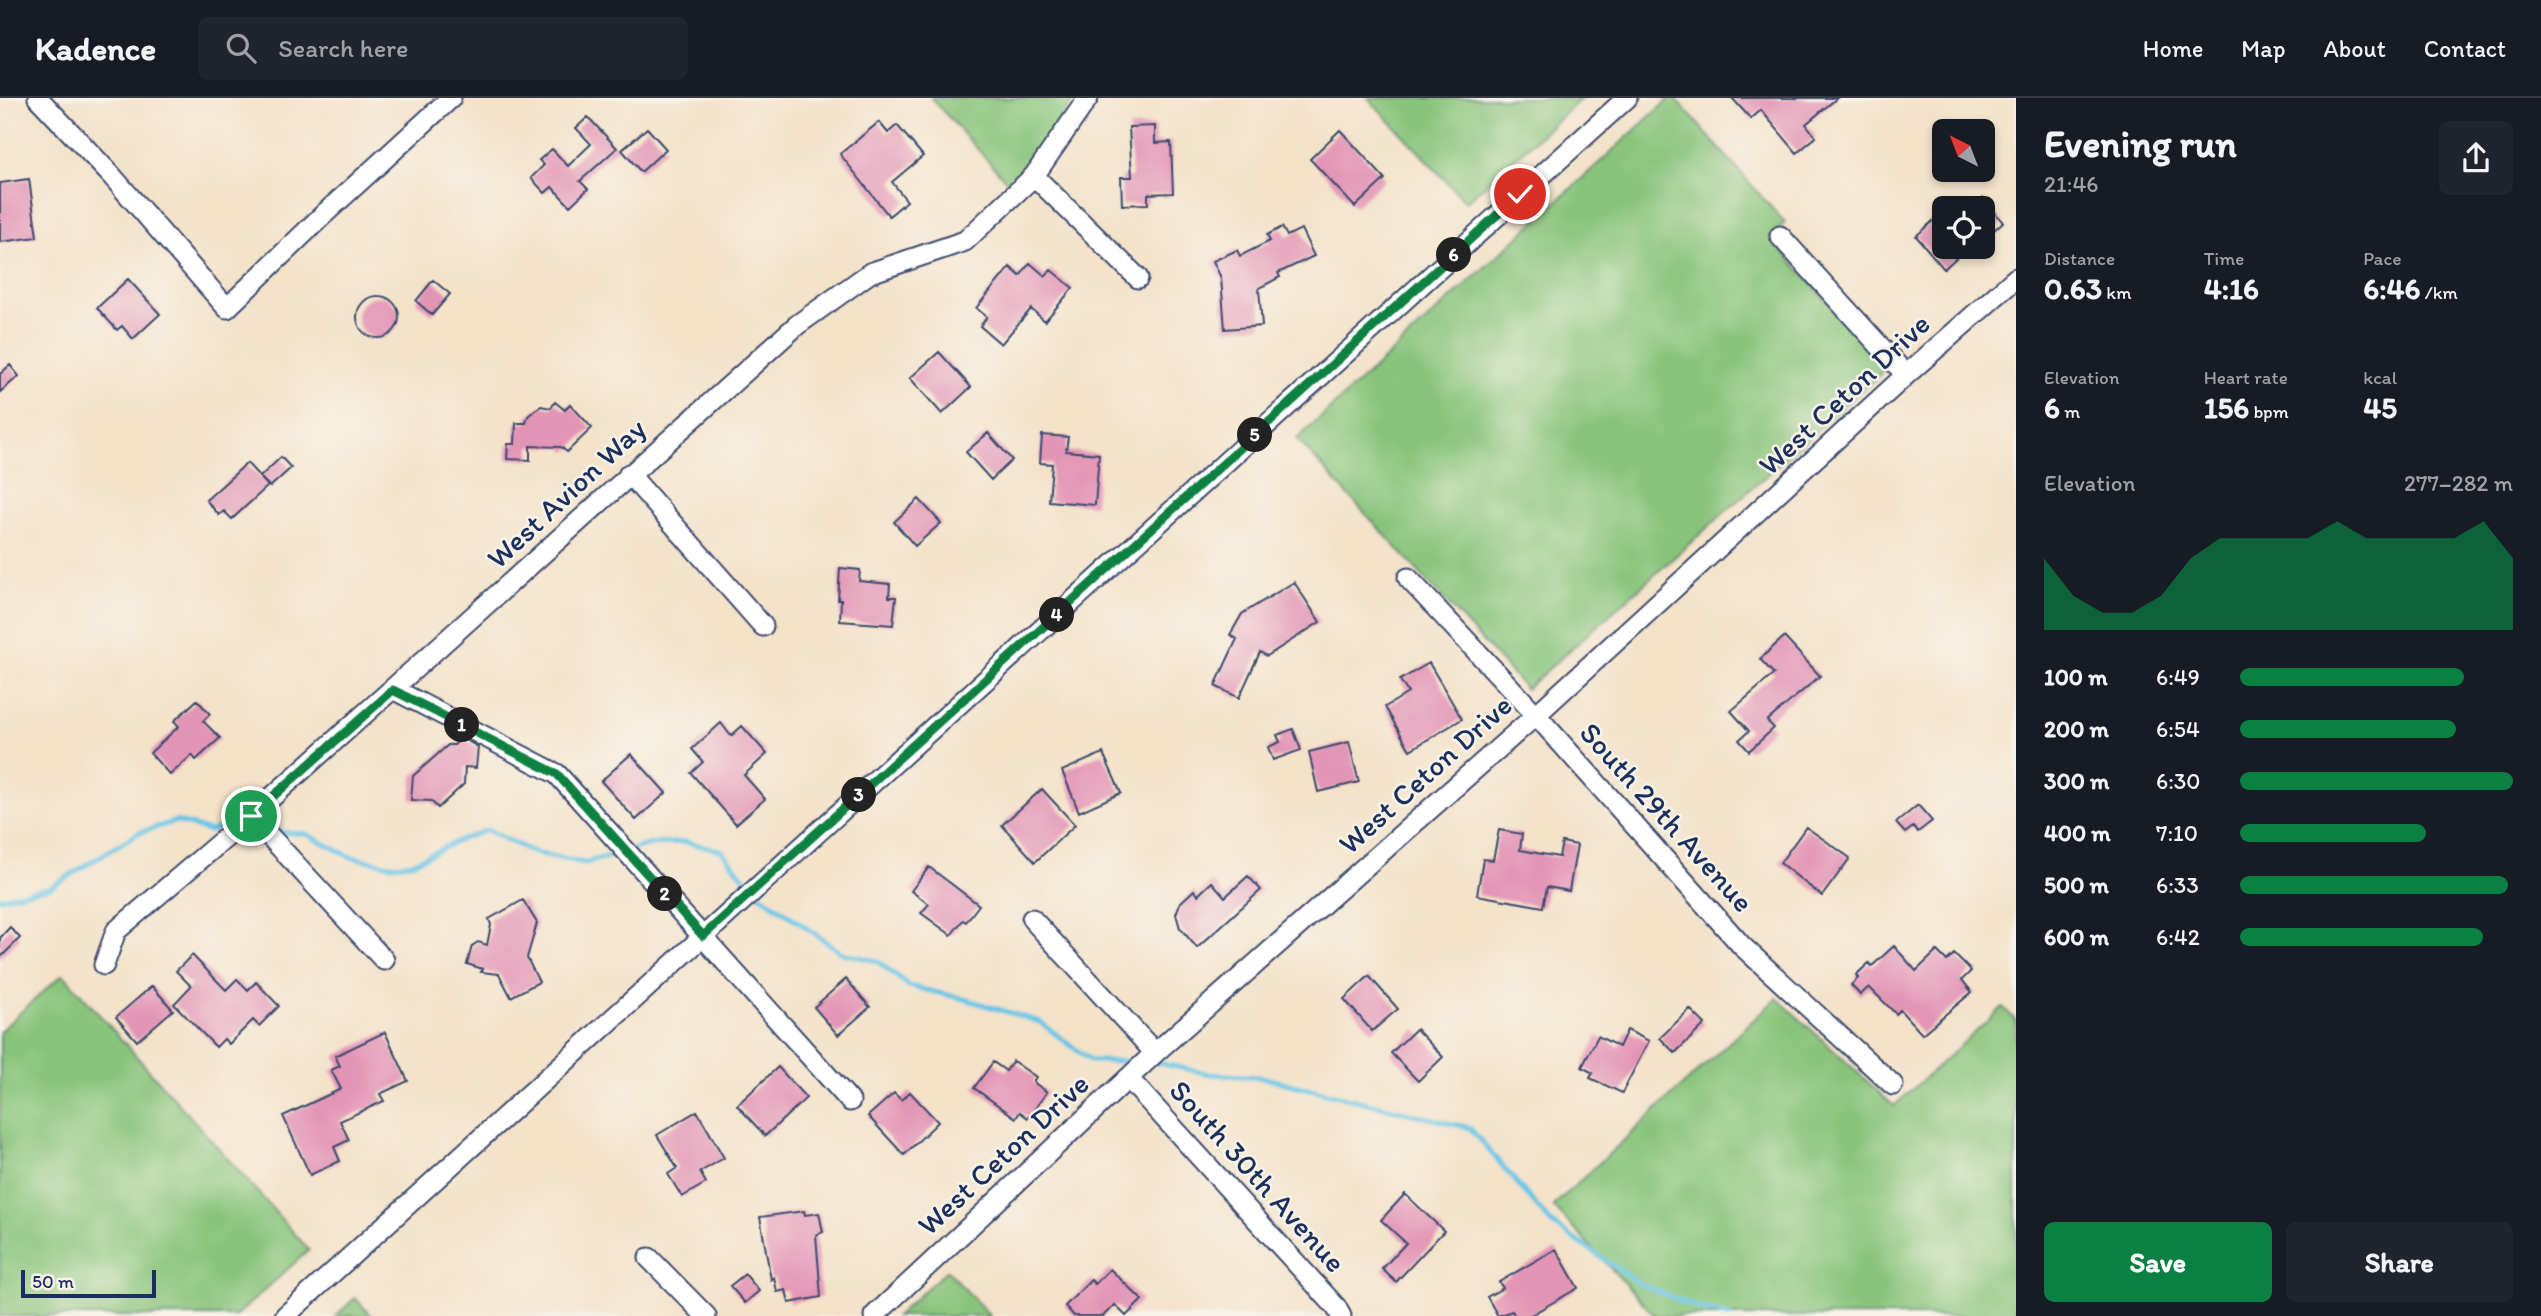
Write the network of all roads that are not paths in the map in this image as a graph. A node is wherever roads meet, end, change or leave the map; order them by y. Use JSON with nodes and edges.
{"nodes":[{"id":1,"x":38,"y":98,"type":"edge"},
{"id":2,"x":452,"y":98,"type":"edge"},
{"id":3,"x":1088,"y":98,"type":"edge"},
{"id":4,"x":1627,"y":98,"type":"edge"},
{"id":5,"x":1034,"y":176,"type":"junction"},
{"id":6,"x":1780,"y":236,"type":"dead end"},
{"id":7,"x":1138,"y":278,"type":"dead end"},
{"id":8,"x":2016,"y":278,"type":"edge"},
{"id":9,"x":1906,"y":375,"type":"junction"},
{"id":10,"x":629,"y":474,"type":"junction"},
{"id":11,"x":1408,"y":578,"type":"dead end"},
{"id":12,"x":764,"y":626,"type":"dead end"},
{"id":13,"x":393,"y":690,"type":"junction"},
{"id":14,"x":1536,"y":715,"type":"junction"},
{"id":15,"x":251,"y":816,"type":"junction"},
{"id":16,"x":1032,"y":919,"type":"dead end"},
{"id":17,"x":703,"y":936,"type":"junction"},
{"id":18,"x":384,"y":960,"type":"dead end"},
{"id":19,"x":104,"y":965,"type":"dead end"},
{"id":20,"x":1155,"y":1053,"type":"junction"},
{"id":21,"x":1128,"y":1078,"type":"junction"},
{"id":22,"x":1893,"y":1085,"type":"dead end"},
{"id":23,"x":850,"y":1101,"type":"dead end"},
{"id":24,"x":649,"y":1258,"type":"dead end"},
{"id":25,"x":285,"y":1316,"type":"edge"},
{"id":26,"x":706,"y":1316,"type":"edge"},
{"id":27,"x":874,"y":1316,"type":"edge"},
{"id":28,"x":1341,"y":1316,"type":"edge"}],
"edges":[{"from":1,"to":2,"type":"street"},
{"from":3,"to":5,"type":"street","name":"West Avion Way"},
{"from":4,"to":17,"type":"street"},
{"from":5,"to":7,"type":"street"},
{"from":5,"to":10,"type":"street","name":"West Avion Way"},
{"from":6,"to":9,"type":"street"},
{"from":8,"to":9,"type":"street","name":"West Ceton Drive"},
{"from":9,"to":14,"type":"street","name":"West Ceton Drive"},
{"from":10,"to":12,"type":"street"},
{"from":10,"to":13,"type":"street","name":"West Avion Way"},
{"from":11,"to":14,"type":"street","name":"South 29th Avenue"},
{"from":13,"to":15,"type":"street","name":"West Avion Way"},
{"from":13,"to":17,"type":"street"},
{"from":14,"to":20,"type":"street","name":"West Ceton Drive"},
{"from":14,"to":22,"type":"street","name":"South 29th Avenue"},
{"from":15,"to":18,"type":"street"},
{"from":15,"to":19,"type":"street","name":"West Avion Way"},
{"from":16,"to":20,"type":"street","name":"South 30th Avenue"},
{"from":17,"to":23,"type":"street"},
{"from":17,"to":25,"type":"street"},
{"from":20,"to":21,"type":"street","name":"West Ceton Drive"},
{"from":21,"to":27,"type":"street","name":"West Ceton Drive"},
{"from":21,"to":28,"type":"street","name":"South 30th Avenue"},
{"from":24,"to":26,"type":"street"}]}
